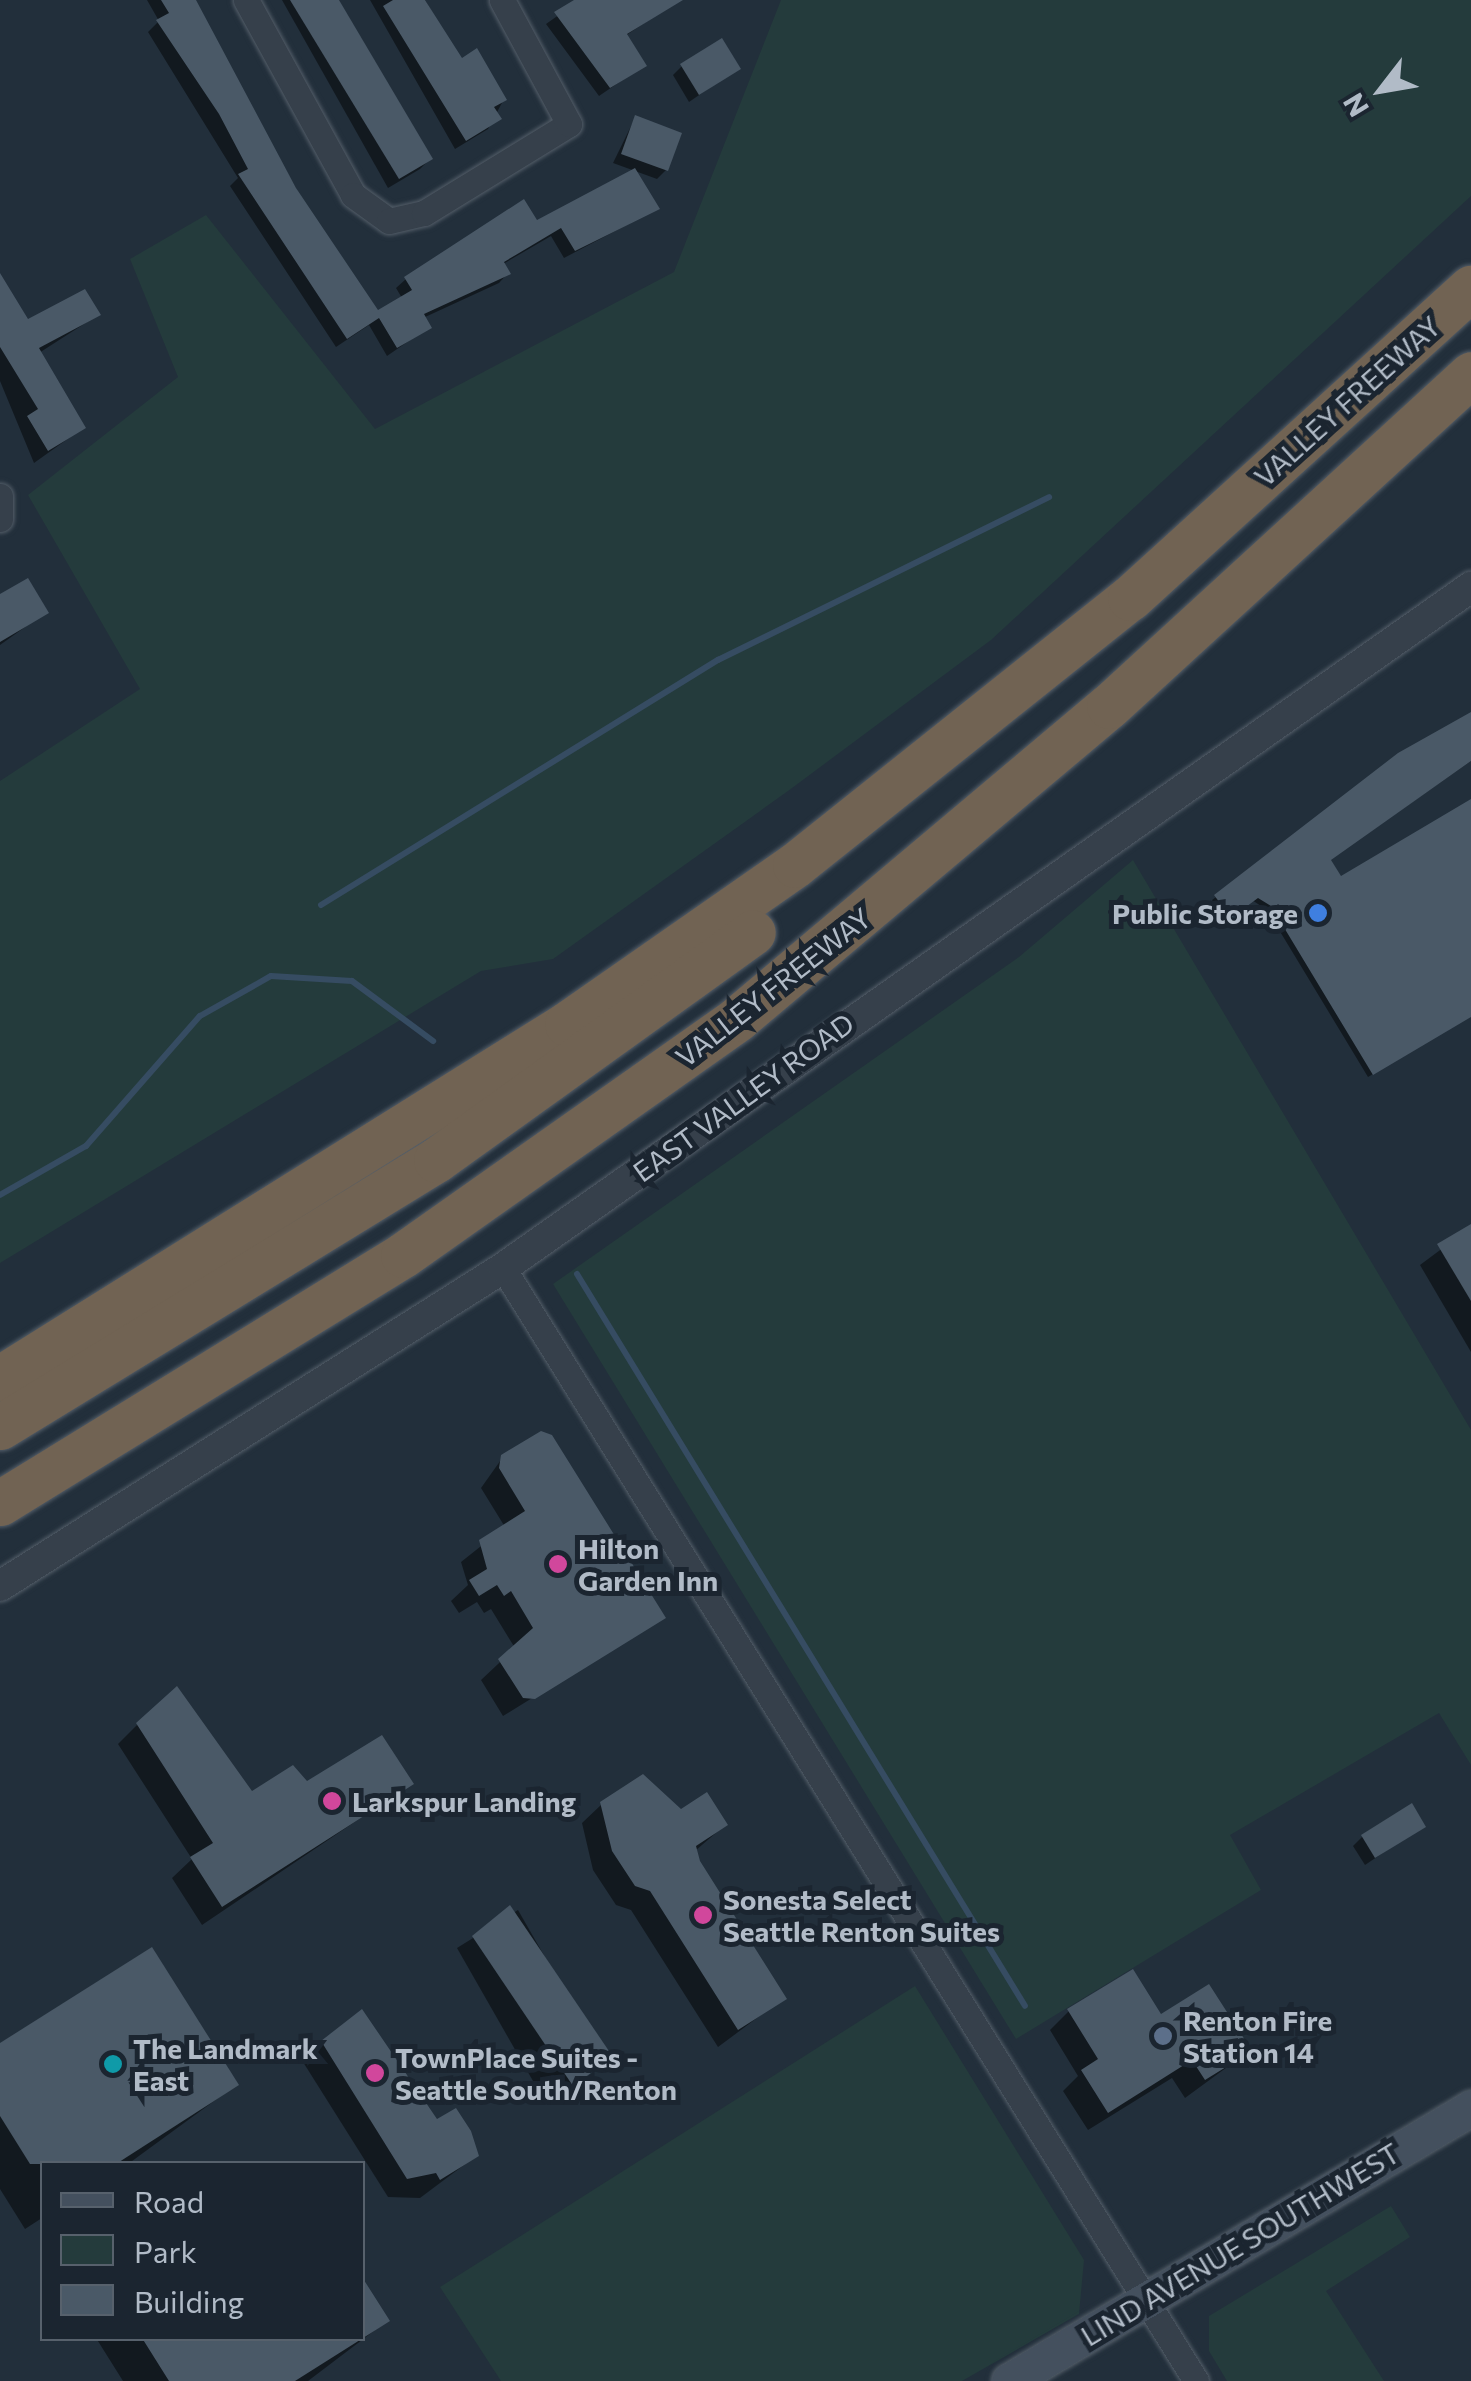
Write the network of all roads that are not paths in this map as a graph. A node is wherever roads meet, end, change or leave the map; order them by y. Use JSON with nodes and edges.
{"nodes":[{"id":1,"x":246,"y":0,"type":"edge"},
{"id":2,"x":500,"y":1,"type":"edge"},
{"id":3,"x":1471,"y":288,"type":"edge"},
{"id":4,"x":1471,"y":374,"type":"edge"},
{"id":5,"x":1471,"y":587,"type":"edge"},
{"id":6,"x":1130,"y":598,"type":"junction"},
{"id":7,"x":874,"y":907,"type":"junction"},
{"id":8,"x":503,"y":1268,"type":"junction"},
{"id":9,"x":158,"y":1278,"type":"junction"},
{"id":10,"x":0,"y":1364,"type":"edge"},
{"id":11,"x":0,"y":1378,"type":"edge"},
{"id":12,"x":0,"y":1427,"type":"edge"},
{"id":13,"x":0,"y":1457,"type":"edge"},
{"id":14,"x":0,"y":1503,"type":"edge"},
{"id":15,"x":0,"y":1586,"type":"edge"},
{"id":16,"x":1471,"y":2108,"type":"edge"},
{"id":17,"x":1145,"y":2299,"type":"junction"},
{"id":18,"x":1009,"y":2381,"type":"edge"},
{"id":19,"x":1196,"y":2381,"type":"edge"}],
"edges":[{"from":1,"to":2,"type":"street"},
{"from":3,"to":6,"type":"highway","name":"VALLEY FREEWAY"},
{"from":4,"to":7,"type":"highway","name":"VALLEY FREEWAY"},
{"from":5,"to":8,"type":"street","name":"EAST VALLEY ROAD"},
{"from":6,"to":9,"type":"highway","name":"VALLEY FREEWAY"},
{"from":6,"to":12,"type":"highway"},
{"from":7,"to":13,"type":"highway"},
{"from":7,"to":14,"type":"highway","name":"VALLEY FREEWAY"},
{"from":8,"to":15,"type":"street","name":"EAST VALLEY ROAD"},
{"from":8,"to":17,"type":"street"},
{"from":9,"to":10,"type":"highway"},
{"from":9,"to":11,"type":"highway","name":"VALLEY FREEWAY"},
{"from":16,"to":17,"type":"main road","name":"LIND AVENUE SOUTHWEST"},
{"from":17,"to":18,"type":"main road","name":"LIND AVENUE SOUTHWEST"},
{"from":17,"to":19,"type":"street"}]}
